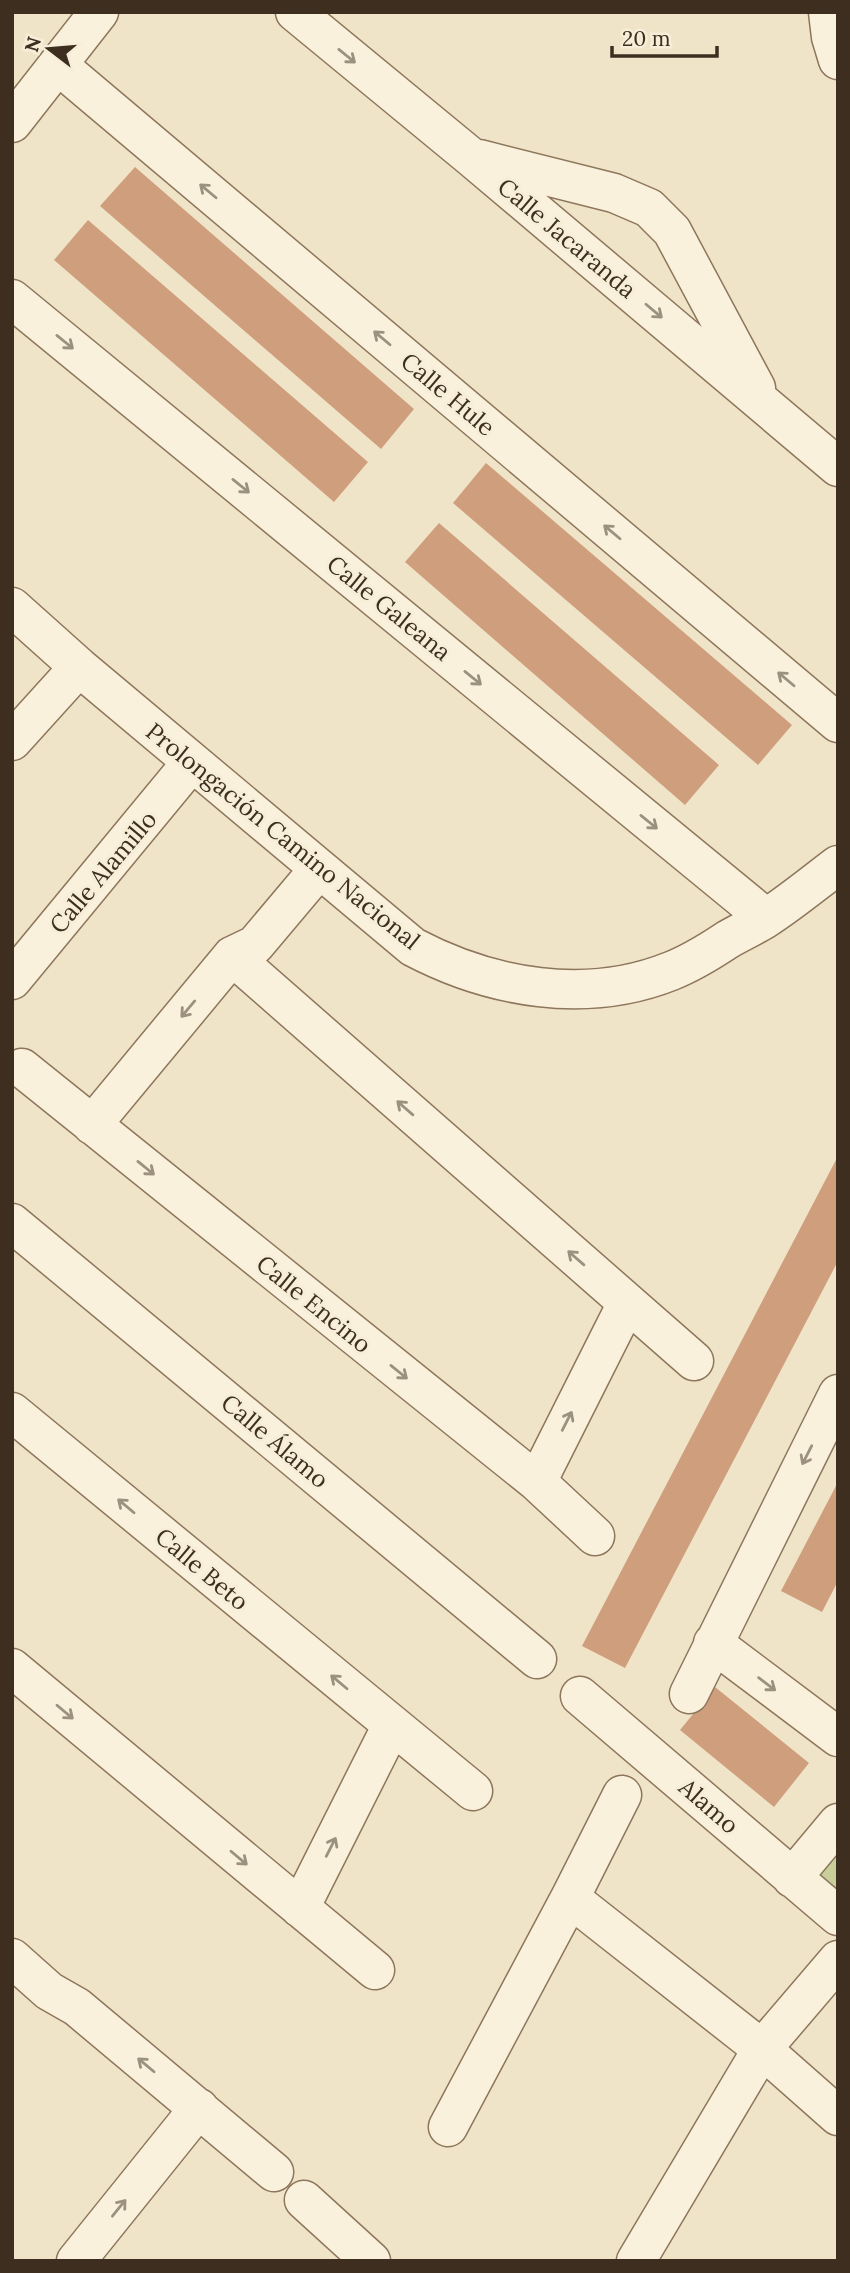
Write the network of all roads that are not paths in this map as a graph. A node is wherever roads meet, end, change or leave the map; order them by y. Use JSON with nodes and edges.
{"nodes":[{"id":1,"x":99,"y":12,"type":"edge"},
{"id":2,"x":295,"y":12,"type":"edge"},
{"id":3,"x":828,"y":12,"type":"edge"},
{"id":4,"x":838,"y":60,"type":"edge"},
{"id":5,"x":58,"y":65,"type":"junction"},
{"id":6,"x":12,"y":123,"type":"edge"},
{"id":7,"x":471,"y":157,"type":"junction"},
{"id":8,"x":12,"y":299,"type":"edge"},
{"id":9,"x":765,"y":405,"type":"junction"},
{"id":10,"x":838,"y":467,"type":"edge"},
{"id":11,"x":12,"y":607,"type":"edge"},
{"id":12,"x":79,"y":667,"type":"junction"},
{"id":13,"x":838,"y":723,"type":"edge"},
{"id":14,"x":12,"y":741,"type":"edge"},
{"id":15,"x":192,"y":762,"type":"junction"},
{"id":16,"x":309,"y":861,"type":"junction"},
{"id":17,"x":830,"y":881,"type":"edge"},
{"id":18,"x":766,"y":918,"type":"junction"},
{"id":19,"x":232,"y":956,"type":"junction"},
{"id":20,"x":12,"y":980,"type":"edge"},
{"id":21,"x":22,"y":1068,"type":"dead end"},
{"id":22,"x":92,"y":1125,"type":"junction"},
{"id":23,"x":12,"y":1223,"type":"edge"},
{"id":24,"x":627,"y":1303,"type":"junction"},
{"id":25,"x":694,"y":1361,"type":"dead end"},
{"id":26,"x":838,"y":1394,"type":"edge"},
{"id":27,"x":12,"y":1412,"type":"edge"},
{"id":28,"x":537,"y":1482,"type":"junction"},
{"id":29,"x":595,"y":1536,"type":"dead end"},
{"id":30,"x":713,"y":1643,"type":"junction"},
{"id":31,"x":537,"y":1659,"type":"dead end"},
{"id":32,"x":12,"y":1668,"type":"edge"},
{"id":33,"x":689,"y":1694,"type":"dead end"},
{"id":34,"x":580,"y":1696,"type":"dead end"},
{"id":35,"x":392,"y":1725,"type":"junction"},
{"id":36,"x":838,"y":1737,"type":"edge"},
{"id":37,"x":473,"y":1791,"type":"dead end"},
{"id":38,"x":622,"y":1795,"type":"dead end"},
{"id":39,"x":838,"y":1823,"type":"edge"},
{"id":40,"x":792,"y":1878,"type":"junction"},
{"id":41,"x":570,"y":1898,"type":"junction"},
{"id":42,"x":300,"y":1908,"type":"junction"},
{"id":43,"x":838,"y":1916,"type":"edge"},
{"id":44,"x":12,"y":1958,"type":"edge"},
{"id":45,"x":838,"y":1960,"type":"edge"},
{"id":46,"x":374,"y":1970,"type":"dead end"},
{"id":47,"x":31,"y":1992,"type":"edge"},
{"id":48,"x":762,"y":2049,"type":"junction"},
{"id":49,"x":199,"y":2108,"type":"junction"},
{"id":50,"x":838,"y":2116,"type":"edge"},
{"id":51,"x":448,"y":2127,"type":"dead end"},
{"id":52,"x":274,"y":2172,"type":"dead end"},
{"id":53,"x":304,"y":2200,"type":"dead end"},
{"id":54,"x":76,"y":2261,"type":"edge"},
{"id":55,"x":371,"y":2261,"type":"edge"},
{"id":56,"x":636,"y":2261,"type":"edge"}],
"edges":[{"from":1,"to":5,"type":"street"},
{"from":2,"to":7,"type":"street","name":"Calle Jacaranda","one_way":true},
{"from":3,"to":4,"type":"street"},
{"from":5,"to":6,"type":"street"},
{"from":13,"to":5,"type":"street","name":"Calle Hule","one_way":true},
{"from":7,"to":9,"type":"street","name":"Calle Jacaranda","one_way":true},
{"from":7,"to":9,"type":"street"},
{"from":8,"to":18,"type":"street","name":"Calle Galeana","one_way":true},
{"from":9,"to":10,"type":"street","name":"Calle Jacaranda"},
{"from":11,"to":12,"type":"street","name":"Prolongación Camino Nacional"},
{"from":12,"to":14,"type":"street"},
{"from":12,"to":15,"type":"street","name":"Prolongación Camino Nacional"},
{"from":15,"to":16,"type":"street","name":"Prolongación Camino Nacional"},
{"from":15,"to":20,"type":"street","name":"Calle Alamillo"},
{"from":16,"to":18,"type":"street","name":"Prolongación Camino Nacional"},
{"from":16,"to":19,"type":"street"},
{"from":17,"to":18,"type":"street","name":"Prolongación Camino Nacional"},
{"from":19,"to":22,"type":"street","one_way":true},
{"from":24,"to":19,"type":"street","one_way":true},
{"from":21,"to":22,"type":"street","name":"Calle Encino"},
{"from":22,"to":28,"type":"street","name":"Calle Encino","one_way":true},
{"from":23,"to":31,"type":"street","name":"Calle Álamo"},
{"from":24,"to":25,"type":"street"},
{"from":28,"to":24,"type":"street","one_way":true},
{"from":26,"to":30,"type":"street","one_way":true},
{"from":35,"to":27,"type":"street","name":"Calle Beto","one_way":true},
{"from":28,"to":29,"type":"street","name":"Calle Encino"},
{"from":30,"to":33,"type":"street"},
{"from":30,"to":36,"type":"street","one_way":true},
{"from":32,"to":42,"type":"street","one_way":true},
{"from":34,"to":40,"type":"street","name":"Alamo"},
{"from":35,"to":37,"type":"street","name":"Calle Beto"},
{"from":42,"to":35,"type":"street","one_way":true},
{"from":38,"to":41,"type":"street"},
{"from":39,"to":40,"type":"street"},
{"from":40,"to":43,"type":"street","name":"Alamo"},
{"from":41,"to":48,"type":"street"},
{"from":41,"to":51,"type":"street"},
{"from":42,"to":46,"type":"street"},
{"from":44,"to":47,"type":"street"},
{"from":45,"to":48,"type":"street"},
{"from":49,"to":47,"type":"street","one_way":true},
{"from":48,"to":50,"type":"street"},
{"from":48,"to":56,"type":"street"},
{"from":49,"to":52,"type":"street"},
{"from":54,"to":49,"type":"street","one_way":true},
{"from":53,"to":55,"type":"street"}]}
